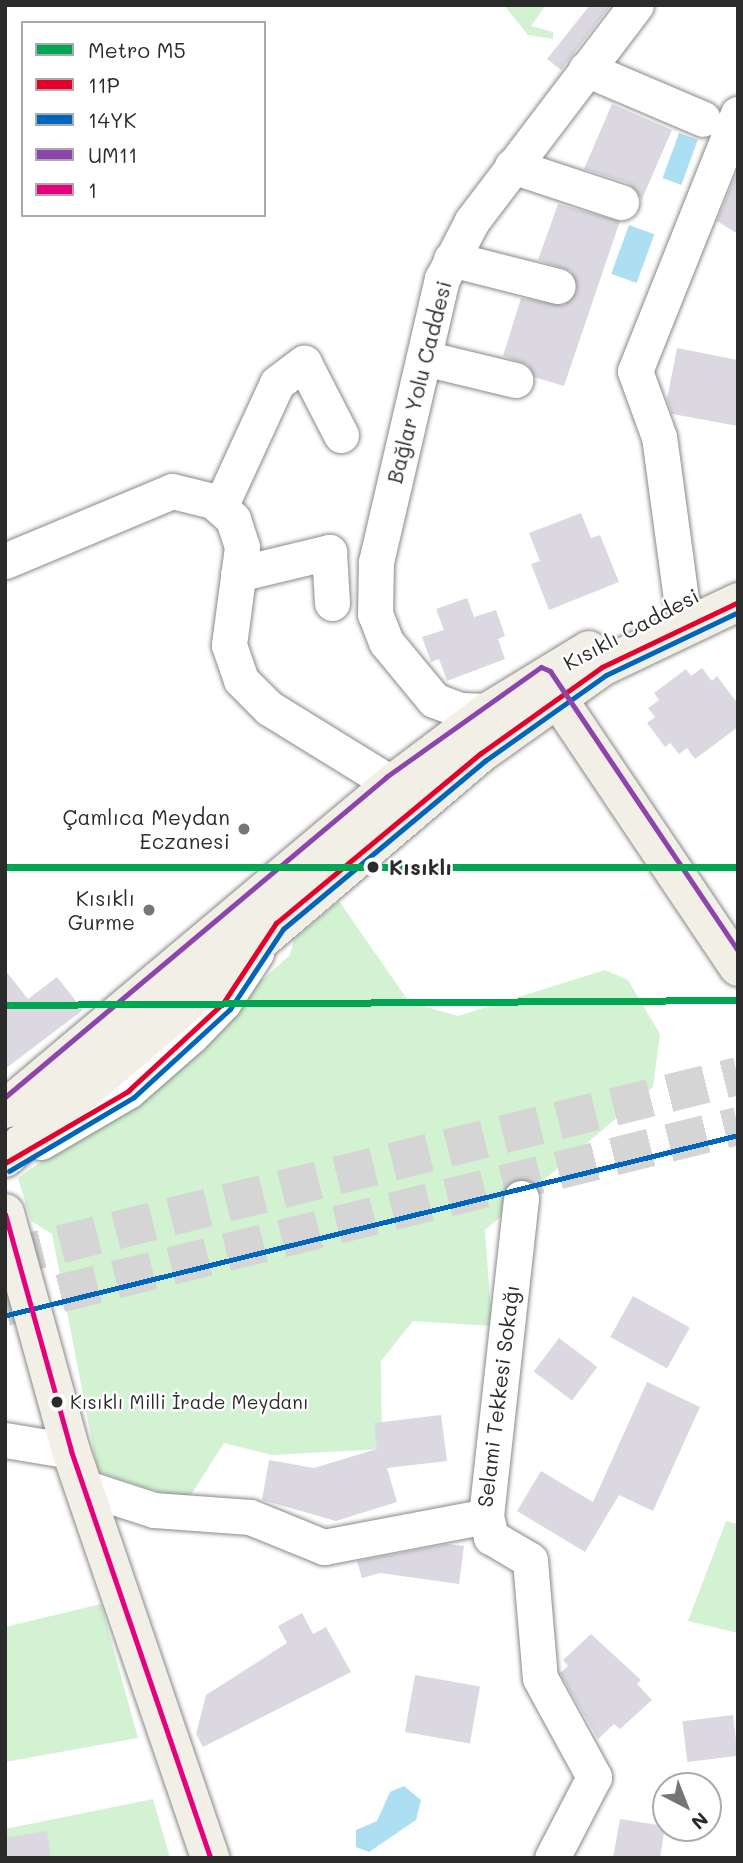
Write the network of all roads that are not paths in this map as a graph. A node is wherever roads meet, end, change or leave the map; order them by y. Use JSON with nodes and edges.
{"nodes":[{"id":1,"x":636,"y":5,"type":"edge"},
{"id":2,"x":586,"y":69,"type":"junction"},
{"id":3,"x":738,"y":114,"type":"edge"},
{"id":4,"x":703,"y":119,"type":"dead end"},
{"id":5,"x":512,"y":166,"type":"junction"},
{"id":6,"x":621,"y":202,"type":"dead end"},
{"id":7,"x":451,"y":260,"type":"junction"},
{"id":8,"x":558,"y":286,"type":"dead end"},
{"id":9,"x":424,"y":358,"type":"junction"},
{"id":10,"x":515,"y":380,"type":"dead end"},
{"id":11,"x":341,"y":435,"type":"dead end"},
{"id":12,"x":220,"y":507,"type":"junction"},
{"id":13,"x":5,"y":561,"type":"edge"},
{"id":14,"x":237,"y":574,"type":"junction"},
{"id":15,"x":738,"y":576,"type":"edge"},
{"id":16,"x":681,"y":599,"type":"junction"},
{"id":17,"x":738,"y":602,"type":"edge"},
{"id":18,"x":332,"y":603,"type":"dead end"},
{"id":19,"x":551,"y":687,"type":"junction"},
{"id":20,"x":489,"y":711,"type":"junction"},
{"id":21,"x":392,"y":784,"type":"junction"},
{"id":22,"x":738,"y":967,"type":"edge"},
{"id":23,"x":5,"y":1109,"type":"edge"},
{"id":24,"x":5,"y":1161,"type":"edge"},
{"id":25,"x":521,"y":1198,"type":"dead end"},
{"id":26,"x":5,"y":1213,"type":"edge"},
{"id":27,"x":11,"y":1264,"type":"edge"},
{"id":28,"x":5,"y":1440,"type":"edge"},
{"id":29,"x":71,"y":1451,"type":"junction"},
{"id":30,"x":83,"y":1487,"type":"junction"},
{"id":31,"x":486,"y":1516,"type":"junction"},
{"id":32,"x":210,"y":1858,"type":"edge"},
{"id":33,"x":552,"y":1858,"type":"edge"}],
"edges":[{"from":1,"to":2,"type":"street","name":"Bağlar Yolu Caddesi"},
{"from":2,"to":4,"type":"street"},
{"from":2,"to":5,"type":"street","name":"Bağlar Yolu Caddesi"},
{"from":3,"to":16,"type":"street"},
{"from":5,"to":6,"type":"street"},
{"from":5,"to":7,"type":"street","name":"Bağlar Yolu Caddesi"},
{"from":7,"to":8,"type":"street"},
{"from":7,"to":9,"type":"street","name":"Bağlar Yolu Caddesi"},
{"from":9,"to":10,"type":"street"},
{"from":9,"to":20,"type":"street","name":"Bağlar Yolu Caddesi"},
{"from":11,"to":12,"type":"street"},
{"from":12,"to":13,"type":"street"},
{"from":12,"to":14,"type":"street"},
{"from":14,"to":18,"type":"street"},
{"from":14,"to":21,"type":"street"},
{"from":15,"to":16,"type":"main road","name":"Kısıklı Caddesi"},
{"from":16,"to":19,"type":"main road","name":"Kısıklı Caddesi"},
{"from":17,"to":19,"type":"main road"},
{"from":19,"to":20,"type":"main road","name":"Kısıklı Caddesi"},
{"from":19,"to":22,"type":"main road"},
{"from":19,"to":24,"type":"main road","name":"Kısıklı Caddesi"},
{"from":20,"to":21,"type":"main road","name":"Kısıklı Caddesi"},
{"from":21,"to":23,"type":"main road","name":"Kısıklı Caddesi"},
{"from":25,"to":31,"type":"street","name":"Selami Tekkesi Sokağı"},
{"from":26,"to":27,"type":"main road"},
{"from":27,"to":29,"type":"main road"},
{"from":28,"to":29,"type":"street"},
{"from":29,"to":30,"type":"main road"},
{"from":30,"to":31,"type":"street","name":"Selami Tekkesi Sokağı"},
{"from":30,"to":32,"type":"main road"},
{"from":31,"to":33,"type":"street"}]}
